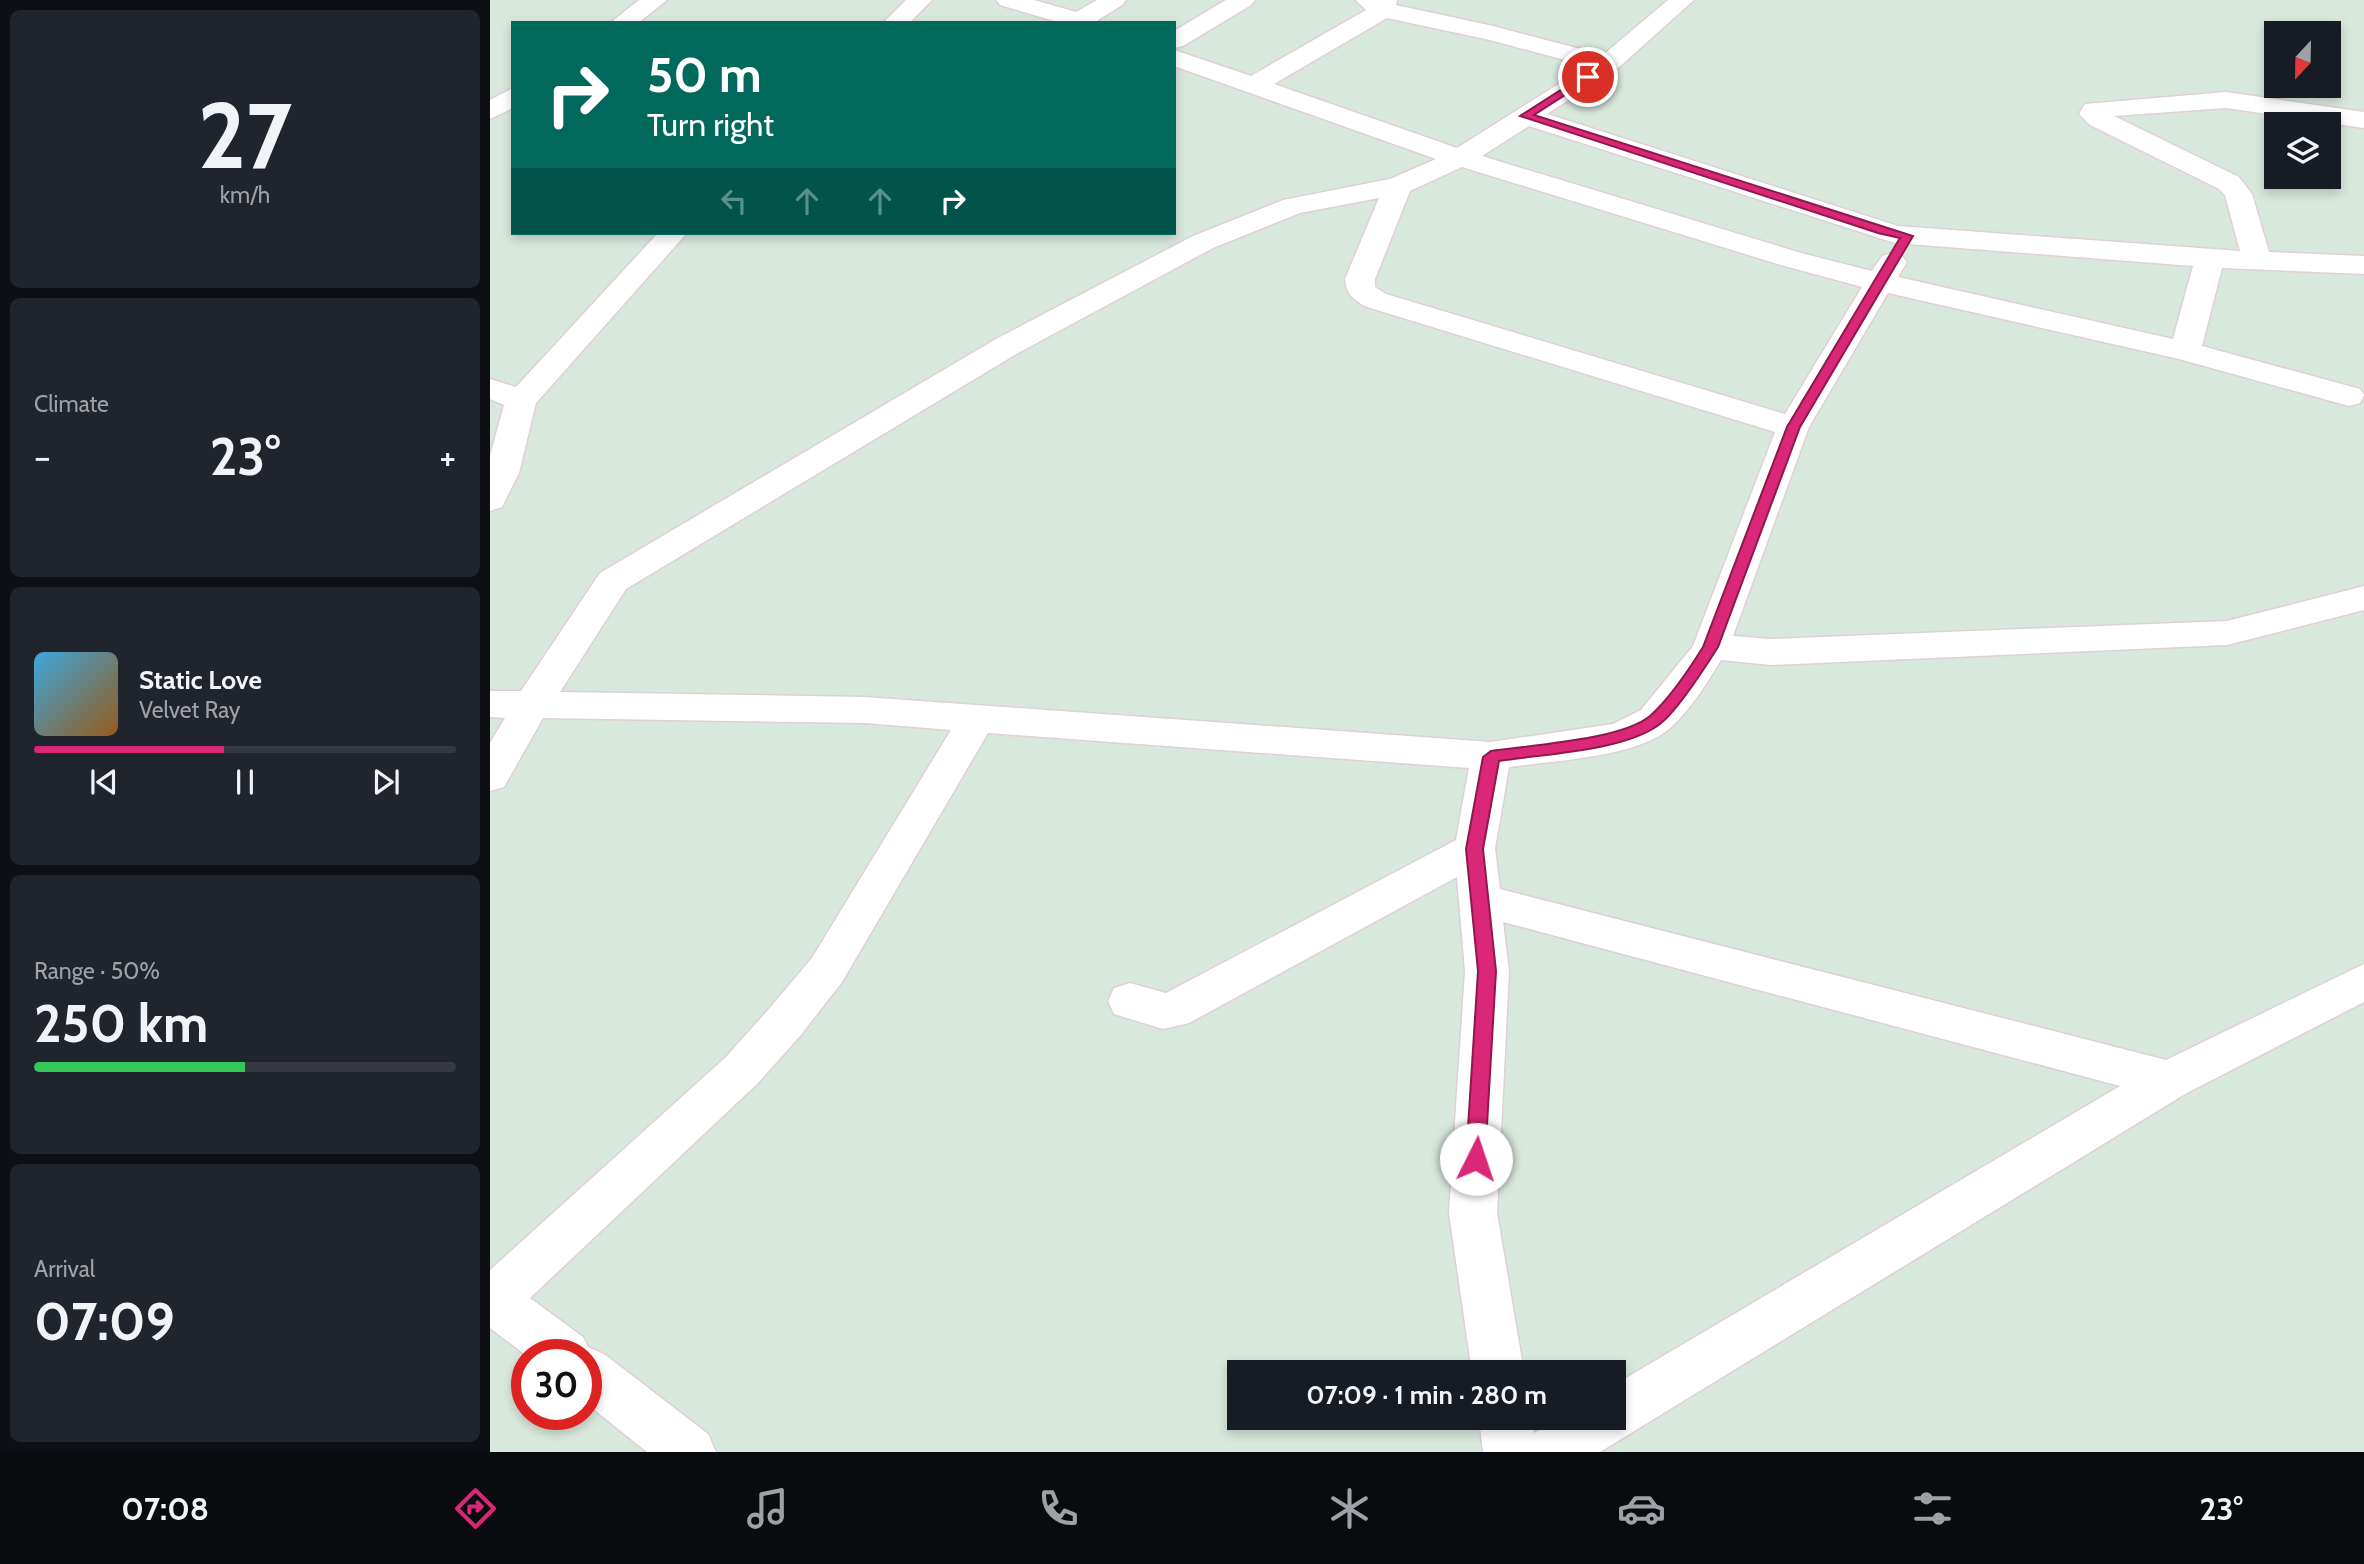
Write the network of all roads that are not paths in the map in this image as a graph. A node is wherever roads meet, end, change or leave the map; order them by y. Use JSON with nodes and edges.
{"nodes":[{"id":1,"x":655,"y":0,"type":"edge"},
{"id":2,"x":920,"y":0,"type":"edge"},
{"id":3,"x":1008,"y":0,"type":"edge"},
{"id":4,"x":1114,"y":0,"type":"edge"},
{"id":5,"x":1243,"y":0,"type":"edge"},
{"id":6,"x":1682,"y":0,"type":"edge"},
{"id":7,"x":1379,"y":3,"type":"edge"},
{"id":8,"x":625,"y":21,"type":"edge"},
{"id":9,"x":897,"y":21,"type":"edge"},
{"id":10,"x":1078,"y":21,"type":"edge"},
{"id":11,"x":1082,"y":21,"type":"edge"},
{"id":12,"x":1176,"y":40,"type":"edge"},
{"id":13,"x":1176,"y":58,"type":"edge"},
{"id":14,"x":1608,"y":64,"type":"junction"},
{"id":15,"x":1251,"y":86,"type":"junction"},
{"id":16,"x":511,"y":97,"type":"edge"},
{"id":17,"x":490,"y":111,"type":"edge"},
{"id":18,"x":1525,"y":116,"type":"junction"},
{"id":19,"x":2364,"y":120,"type":"edge"},
{"id":20,"x":1460,"y":158,"type":"junction"},
{"id":21,"x":1398,"y":186,"type":"junction"},
{"id":22,"x":1176,"y":231,"type":"edge"},
{"id":23,"x":671,"y":235,"type":"edge"},
{"id":24,"x":1907,"y":236,"type":"junction"},
{"id":25,"x":1203,"y":242,"type":"junction"},
{"id":26,"x":2210,"y":258,"type":"junction"},
{"id":27,"x":2257,"y":258,"type":"junction"},
{"id":28,"x":2364,"y":265,"type":"edge"},
{"id":29,"x":1880,"y":282,"type":"junction"},
{"id":30,"x":2185,"y":351,"type":"junction"},
{"id":31,"x":490,"y":388,"type":"edge"},
{"id":32,"x":2348,"y":396,"type":"dead end"},
{"id":33,"x":520,"y":401,"type":"junction"},
{"id":34,"x":1793,"y":427,"type":"junction"},
{"id":35,"x":490,"y":500,"type":"edge"},
{"id":36,"x":2364,"y":598,"type":"edge"},
{"id":37,"x":1711,"y":647,"type":"junction"},
{"id":38,"x":490,"y":704,"type":"edge"},
{"id":39,"x":532,"y":705,"type":"junction"},
{"id":40,"x":977,"y":719,"type":"junction"},
{"id":41,"x":1491,"y":757,"type":"junction"},
{"id":42,"x":490,"y":777,"type":"edge"},
{"id":43,"x":1475,"y":849,"type":"junction"},
{"id":44,"x":1481,"y":900,"type":"junction"},
{"id":45,"x":2364,"y":982,"type":"edge"},
{"id":46,"x":1130,"y":1000,"type":"dead end"},
{"id":47,"x":2169,"y":1080,"type":"junction"},
{"id":48,"x":491,"y":1299,"type":"edge"},
{"id":49,"x":545,"y":1339,"type":"edge"},
{"id":50,"x":1495,"y":1360,"type":"edge"},
{"id":51,"x":602,"y":1384,"type":"edge"},
{"id":52,"x":1626,"y":1407,"type":"edge"},
{"id":53,"x":1507,"y":1430,"type":"edge"},
{"id":54,"x":1588,"y":1430,"type":"edge"},
{"id":55,"x":689,"y":1452,"type":"edge"},
{"id":56,"x":1510,"y":1452,"type":"edge"},
{"id":57,"x":1551,"y":1452,"type":"edge"}],
"edges":[{"from":1,"to":8,"type":"street"},
{"from":2,"to":9,"type":"street"},
{"from":3,"to":10,"type":"street"},
{"from":4,"to":11,"type":"street"},
{"from":5,"to":12,"type":"street"},
{"from":6,"to":14,"type":"street"},
{"from":7,"to":14,"type":"street"},
{"from":7,"to":15,"type":"street"},
{"from":13,"to":15,"type":"street"},
{"from":14,"to":18,"type":"street"},
{"from":15,"to":20,"type":"street"},
{"from":16,"to":17,"type":"street"},
{"from":18,"to":20,"type":"street"},
{"from":18,"to":24,"type":"street"},
{"from":19,"to":27,"type":"street"},
{"from":20,"to":21,"type":"street"},
{"from":20,"to":29,"type":"street"},
{"from":21,"to":25,"type":"street"},
{"from":21,"to":34,"type":"street"},
{"from":22,"to":25,"type":"street"},
{"from":23,"to":33,"type":"street"},
{"from":24,"to":26,"type":"street"},
{"from":24,"to":29,"type":"street"},
{"from":25,"to":39,"type":"street"},
{"from":26,"to":27,"type":"street"},
{"from":26,"to":30,"type":"street"},
{"from":27,"to":28,"type":"street"},
{"from":29,"to":30,"type":"street"},
{"from":29,"to":34,"type":"street"},
{"from":30,"to":32,"type":"street"},
{"from":31,"to":33,"type":"street"},
{"from":33,"to":35,"type":"street"},
{"from":34,"to":37,"type":"street"},
{"from":36,"to":37,"type":"street"},
{"from":37,"to":41,"type":"street"},
{"from":38,"to":39,"type":"street"},
{"from":39,"to":40,"type":"street"},
{"from":39,"to":42,"type":"street"},
{"from":40,"to":41,"type":"street"},
{"from":40,"to":48,"type":"street"},
{"from":41,"to":43,"type":"street"},
{"from":43,"to":44,"type":"street"},
{"from":43,"to":46,"type":"street"},
{"from":44,"to":47,"type":"street"},
{"from":44,"to":50,"type":"street"},
{"from":45,"to":47,"type":"street"},
{"from":47,"to":52,"type":"street"},
{"from":48,"to":49,"type":"street"},
{"from":51,"to":55,"type":"street"},
{"from":53,"to":56,"type":"street"},
{"from":54,"to":57,"type":"street"}]}
